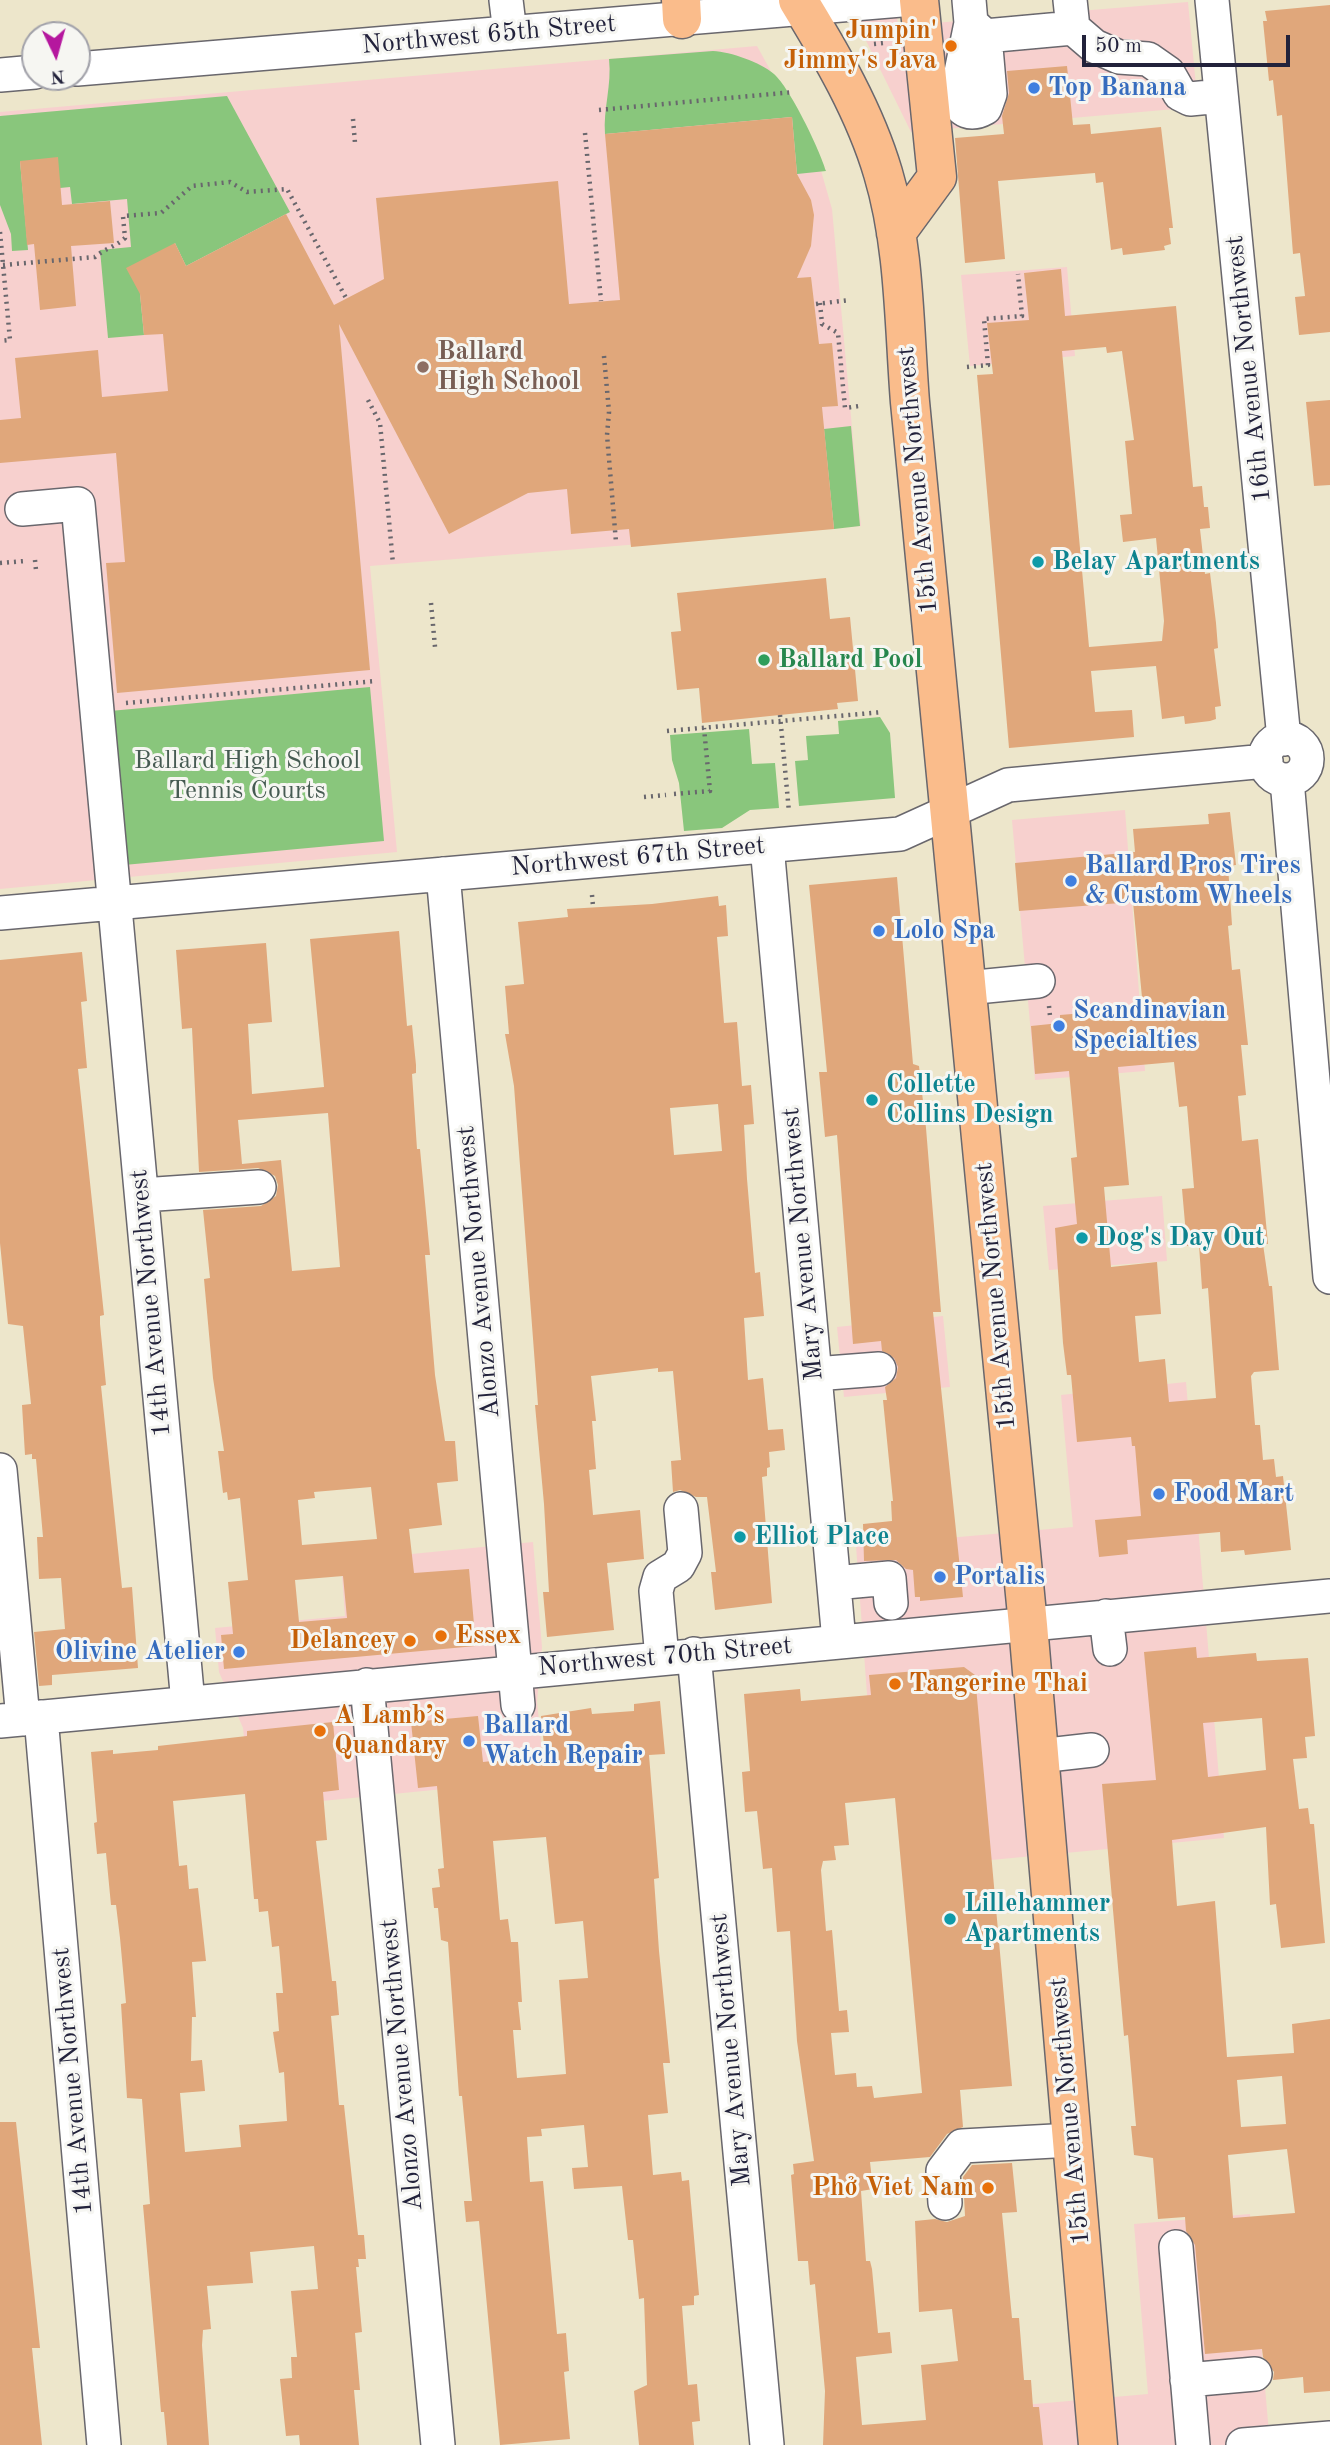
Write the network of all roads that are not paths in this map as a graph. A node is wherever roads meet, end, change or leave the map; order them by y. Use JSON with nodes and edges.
{"nodes":[{"id":1,"x":506,"y":0,"type":"edge"},
{"id":2,"x":901,"y":0,"type":"edge"},
{"id":3,"x":919,"y":0,"type":"edge"},
{"id":4,"x":1212,"y":0,"type":"edge"},
{"id":5,"x":801,"y":4,"type":"edge"},
{"id":6,"x":681,"y":10,"type":"edge"},
{"id":7,"x":1072,"y":14,"type":"edge"},
{"id":8,"x":975,"y":20,"type":"edge"},
{"id":9,"x":510,"y":33,"type":"junction"},
{"id":10,"x":91,"y":68,"type":"edge"},
{"id":11,"x":21,"y":73,"type":"edge"},
{"id":12,"x":0,"y":75,"type":"edge"},
{"id":13,"x":1222,"y":96,"type":"junction"},
{"id":14,"x":943,"y":108,"type":"junction"},
{"id":15,"x":897,"y":233,"type":"junction"},
{"id":16,"x":22,"y":509,"type":"dead end"},
{"id":17,"x":1295,"y":759,"type":"edge"},
{"id":18,"x":950,"y":811,"type":"junction"},
{"id":19,"x":767,"y":846,"type":"junction"},
{"id":20,"x":443,"y":874,"type":"junction"},
{"id":21,"x":115,"y":902,"type":"junction"},
{"id":22,"x":0,"y":913,"type":"edge"},
{"id":23,"x":1038,"y":981,"type":"dead end"},
{"id":24,"x":966,"y":988,"type":"junction"},
{"id":25,"x":259,"y":1187,"type":"dead end"},
{"id":26,"x":142,"y":1195,"type":"junction"},
{"id":27,"x":1330,"y":1278,"type":"edge"},
{"id":28,"x":879,"y":1369,"type":"dead end"},
{"id":29,"x":815,"y":1374,"type":"junction"},
{"id":30,"x":0,"y":1470,"type":"edge"},
{"id":31,"x":681,"y":1509,"type":"dead end"},
{"id":32,"x":834,"y":1583,"type":"junction"},
{"id":33,"x":1330,"y":1596,"type":"edge"},
{"id":34,"x":891,"y":1603,"type":"dead end"},
{"id":35,"x":1106,"y":1615,"type":"junction"},
{"id":36,"x":1028,"y":1625,"type":"junction"},
{"id":37,"x":839,"y":1641,"type":"junction"},
{"id":38,"x":1110,"y":1649,"type":"dead end"},
{"id":39,"x":678,"y":1656,"type":"junction"},
{"id":40,"x":515,"y":1671,"type":"junction"},
{"id":41,"x":366,"y":1685,"type":"junction"},
{"id":42,"x":188,"y":1703,"type":"junction"},
{"id":43,"x":518,"y":1705,"type":"dead end"},
{"id":44,"x":22,"y":1719,"type":"edge"},
{"id":45,"x":1092,"y":1750,"type":"dead end"},
{"id":46,"x":1039,"y":1756,"type":"junction"},
{"id":47,"x":1072,"y":2140,"type":"junction"},
{"id":48,"x":945,"y":2203,"type":"dead end"},
{"id":49,"x":1176,"y":2247,"type":"dead end"},
{"id":50,"x":1255,"y":2374,"type":"dead end"},
{"id":51,"x":1188,"y":2380,"type":"junction"},
{"id":52,"x":1330,"y":2438,"type":"edge"},
{"id":53,"x":104,"y":2445,"type":"edge"},
{"id":54,"x":438,"y":2445,"type":"edge"},
{"id":55,"x":767,"y":2445,"type":"edge"},
{"id":56,"x":1098,"y":2445,"type":"edge"},
{"id":57,"x":1193,"y":2445,"type":"edge"},
{"id":58,"x":1243,"y":2445,"type":"edge"}],
"edges":[{"from":1,"to":9,"type":"street"},
{"from":2,"to":5,"type":"street","name":"Northwest 65th Street"},
{"from":3,"to":14,"type":"main road"},
{"from":4,"to":13,"type":"street","name":"16th Avenue Northwest"},
{"from":5,"to":6,"type":"street","name":"Northwest 65th Street"},
{"from":5,"to":15,"type":"main road","name":"15th Avenue Northwest"},
{"from":6,"to":9,"type":"street","name":"Northwest 65th Street"},
{"from":7,"to":8,"type":"street"},
{"from":7,"to":13,"type":"street"},
{"from":8,"to":14,"type":"street"},
{"from":9,"to":10,"type":"street","name":"Northwest 65th Street"},
{"from":11,"to":12,"type":"street"},
{"from":13,"to":17,"type":"street","name":"16th Avenue Northwest"},
{"from":14,"to":15,"type":"main road"},
{"from":15,"to":18,"type":"main road","name":"15th Avenue Northwest"},
{"from":16,"to":21,"type":"street","name":"14th Avenue Northwest"},
{"from":17,"to":18,"type":"street","name":"Northwest 67th Street"},
{"from":17,"to":27,"type":"street","name":"16th Avenue Northwest"},
{"from":18,"to":19,"type":"street","name":"Northwest 67th Street"},
{"from":18,"to":24,"type":"main road","name":"15th Avenue Northwest"},
{"from":19,"to":20,"type":"street","name":"Northwest 67th Street"},
{"from":19,"to":29,"type":"street","name":"Mary Avenue Northwest"},
{"from":20,"to":21,"type":"street","name":"Northwest 67th Street"},
{"from":20,"to":40,"type":"street","name":"Alonzo Avenue Northwest"},
{"from":21,"to":22,"type":"street","name":"Northwest 67th Street"},
{"from":21,"to":26,"type":"street","name":"14th Avenue Northwest"},
{"from":23,"to":24,"type":"street"},
{"from":24,"to":36,"type":"main road","name":"15th Avenue Northwest"},
{"from":25,"to":26,"type":"street"},
{"from":26,"to":42,"type":"street","name":"14th Avenue Northwest"},
{"from":28,"to":29,"type":"street"},
{"from":29,"to":32,"type":"street","name":"Mary Avenue Northwest"},
{"from":30,"to":44,"type":"street","name":"14th Avenue Northwest"},
{"from":31,"to":39,"type":"street","name":"Mary Avenue Northwest"},
{"from":32,"to":34,"type":"street"},
{"from":32,"to":37,"type":"street","name":"Mary Avenue Northwest"},
{"from":33,"to":35,"type":"street","name":"Northwest 70th Street"},
{"from":35,"to":36,"type":"street","name":"Northwest 70th Street"},
{"from":35,"to":38,"type":"street"},
{"from":36,"to":37,"type":"street","name":"Northwest 70th Street"},
{"from":36,"to":46,"type":"main road","name":"15th Avenue Northwest"},
{"from":37,"to":39,"type":"street","name":"Northwest 70th Street"},
{"from":39,"to":40,"type":"street","name":"Northwest 70th Street"},
{"from":39,"to":55,"type":"street","name":"Mary Avenue Northwest"},
{"from":40,"to":41,"type":"street","name":"Northwest 70th Street"},
{"from":40,"to":43,"type":"street","name":"Alonzo Avenue Northwest"},
{"from":41,"to":42,"type":"street","name":"Northwest 70th Street"},
{"from":41,"to":54,"type":"street","name":"Alonzo Avenue Northwest"},
{"from":42,"to":44,"type":"street","name":"Northwest 70th Street"},
{"from":44,"to":53,"type":"street","name":"14th Avenue Northwest"},
{"from":45,"to":46,"type":"street"},
{"from":46,"to":47,"type":"main road","name":"15th Avenue Northwest"},
{"from":47,"to":48,"type":"street"},
{"from":47,"to":56,"type":"main road","name":"15th Avenue Northwest"},
{"from":49,"to":51,"type":"street"},
{"from":50,"to":51,"type":"street"},
{"from":51,"to":57,"type":"street"},
{"from":52,"to":58,"type":"street"}]}
